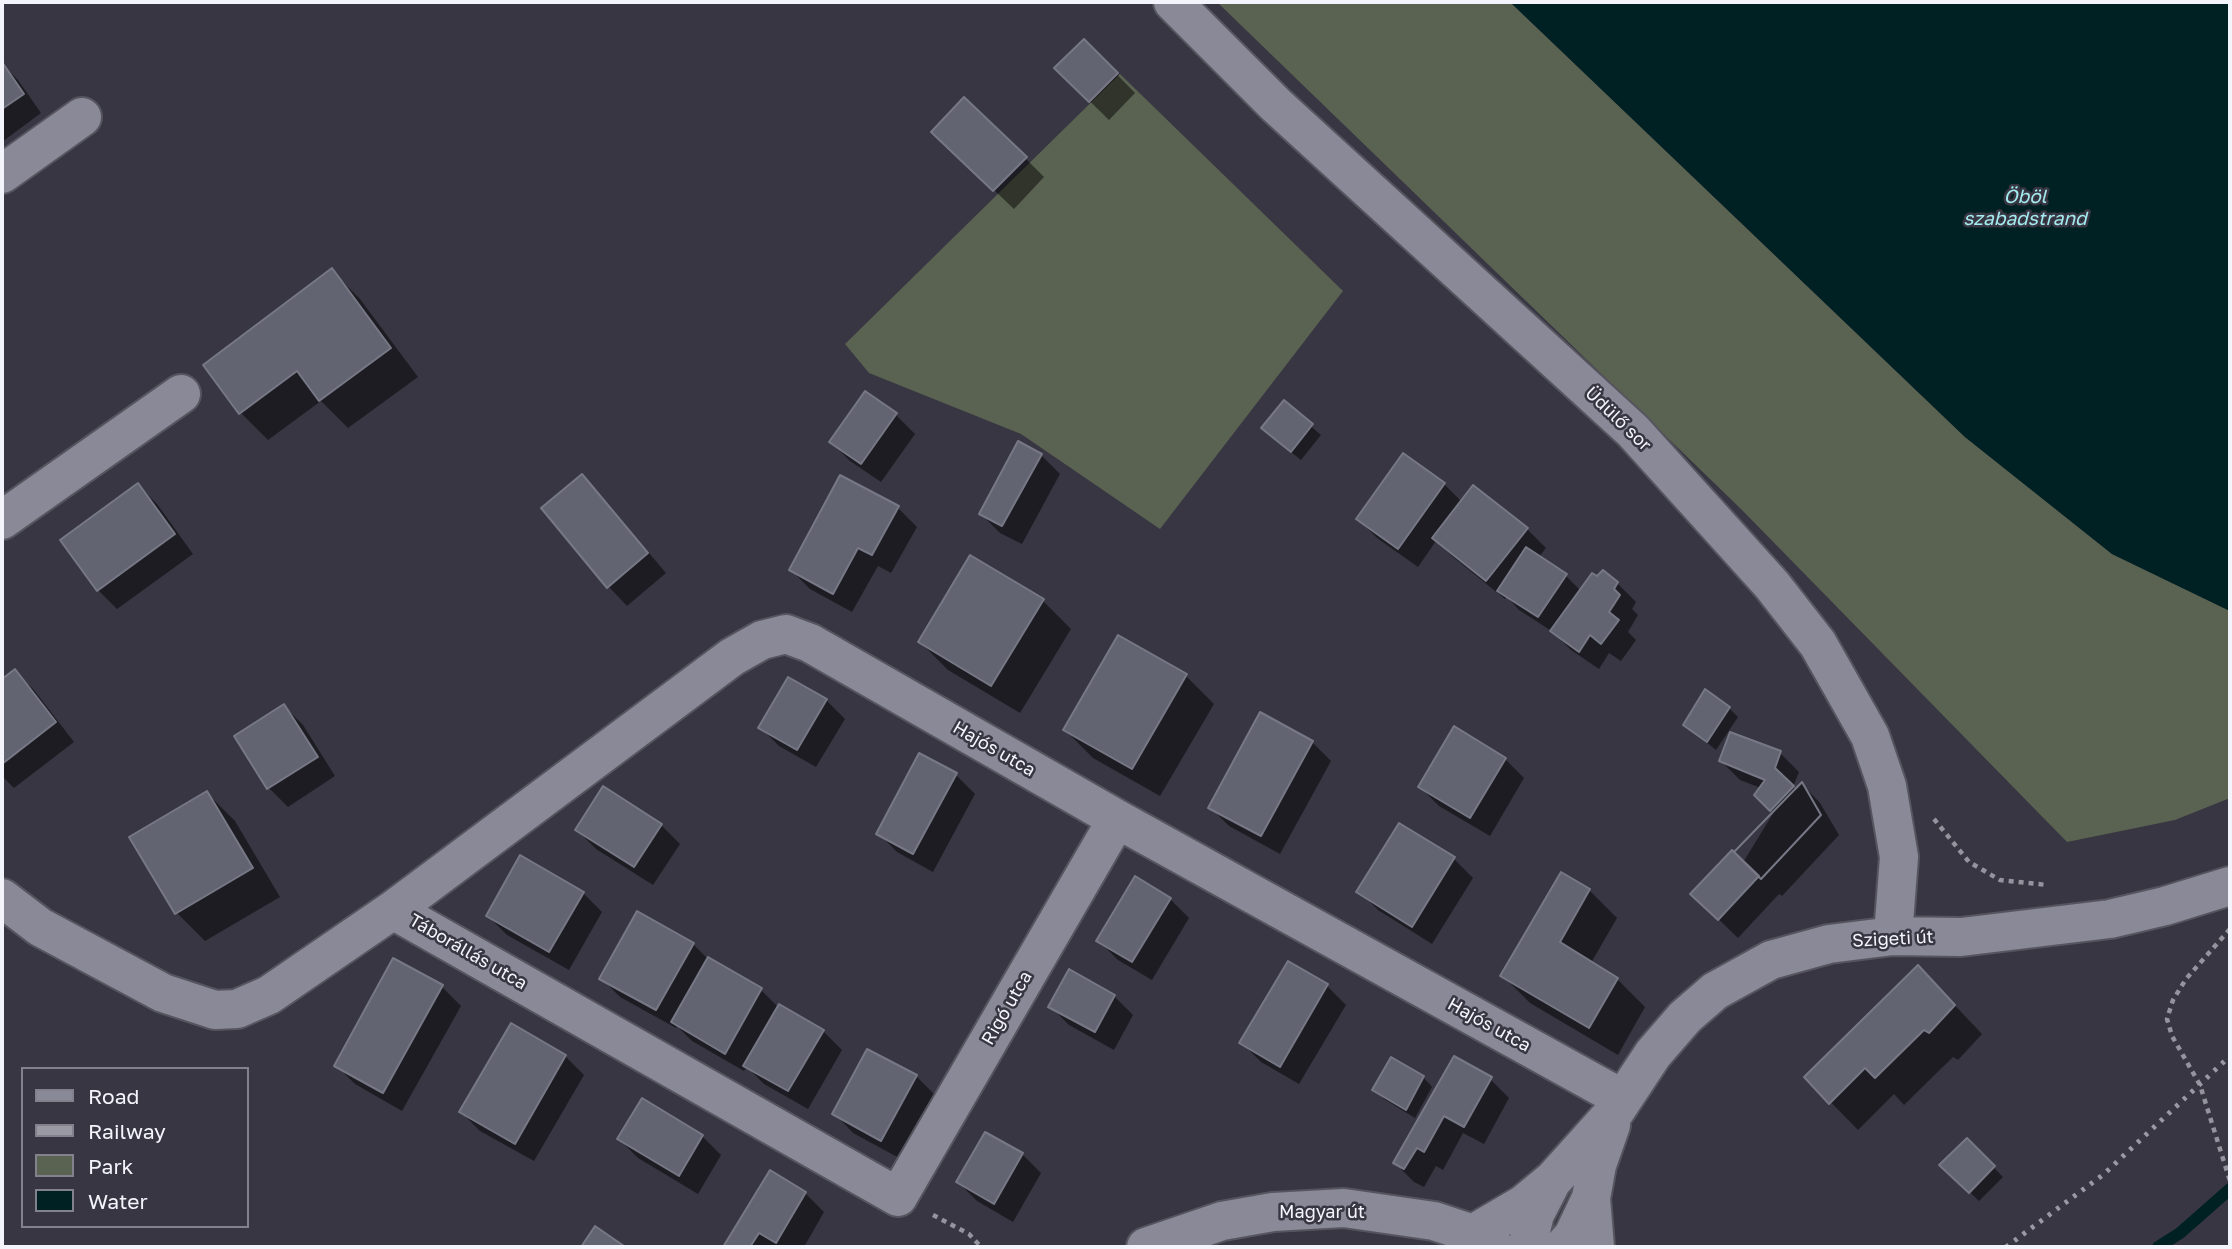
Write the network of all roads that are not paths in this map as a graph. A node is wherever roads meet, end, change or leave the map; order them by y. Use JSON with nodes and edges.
{"nodes":[{"id":1,"x":1173,"y":2,"type":"edge"},
{"id":2,"x":82,"y":117,"type":"dead end"},
{"id":3,"x":2,"y":174,"type":"edge"},
{"id":4,"x":181,"y":394,"type":"dead end"},
{"id":5,"x":2,"y":520,"type":"edge"},
{"id":6,"x":1117,"y":819,"type":"junction"},
{"id":7,"x":2230,"y":886,"type":"edge"},
{"id":8,"x":2,"y":898,"type":"edge"},
{"id":9,"x":393,"y":909,"type":"junction"},
{"id":10,"x":1893,"y":936,"type":"junction"},
{"id":11,"x":1619,"y":1104,"type":"junction"},
{"id":12,"x":1553,"y":1180,"type":"junction"},
{"id":13,"x":898,"y":1197,"type":"joint"},
{"id":14,"x":1591,"y":1198,"type":"junction"},
{"id":15,"x":1485,"y":1240,"type":"edge"},
{"id":16,"x":1146,"y":1247,"type":"edge"},
{"id":17,"x":1527,"y":1247,"type":"edge"},
{"id":18,"x":1563,"y":1247,"type":"edge"},
{"id":19,"x":1595,"y":1247,"type":"edge"}],
"edges":[{"from":1,"to":10,"type":"street","name":"Üdülő sor"},
{"from":2,"to":3,"type":"street"},
{"from":4,"to":5,"type":"street"},
{"from":6,"to":9,"type":"street","name":"Hajós utca"},
{"from":6,"to":11,"type":"street","name":"Hajós utca"},
{"from":6,"to":13,"type":"street","name":"Rigó utca"},
{"from":7,"to":10,"type":"street","name":"Szigeti út"},
{"from":8,"to":9,"type":"street","name":"Táborállás utca"},
{"from":9,"to":13,"type":"street","name":"Táborállás utca"},
{"from":10,"to":11,"type":"street","name":"Szigeti út"},
{"from":11,"to":12,"type":"street"},
{"from":11,"to":14,"type":"street"},
{"from":12,"to":15,"type":"street"},
{"from":12,"to":17,"type":"street"},
{"from":14,"to":18,"type":"street"},
{"from":14,"to":19,"type":"street"},
{"from":15,"to":16,"type":"street","name":"Magyar út"}]}
